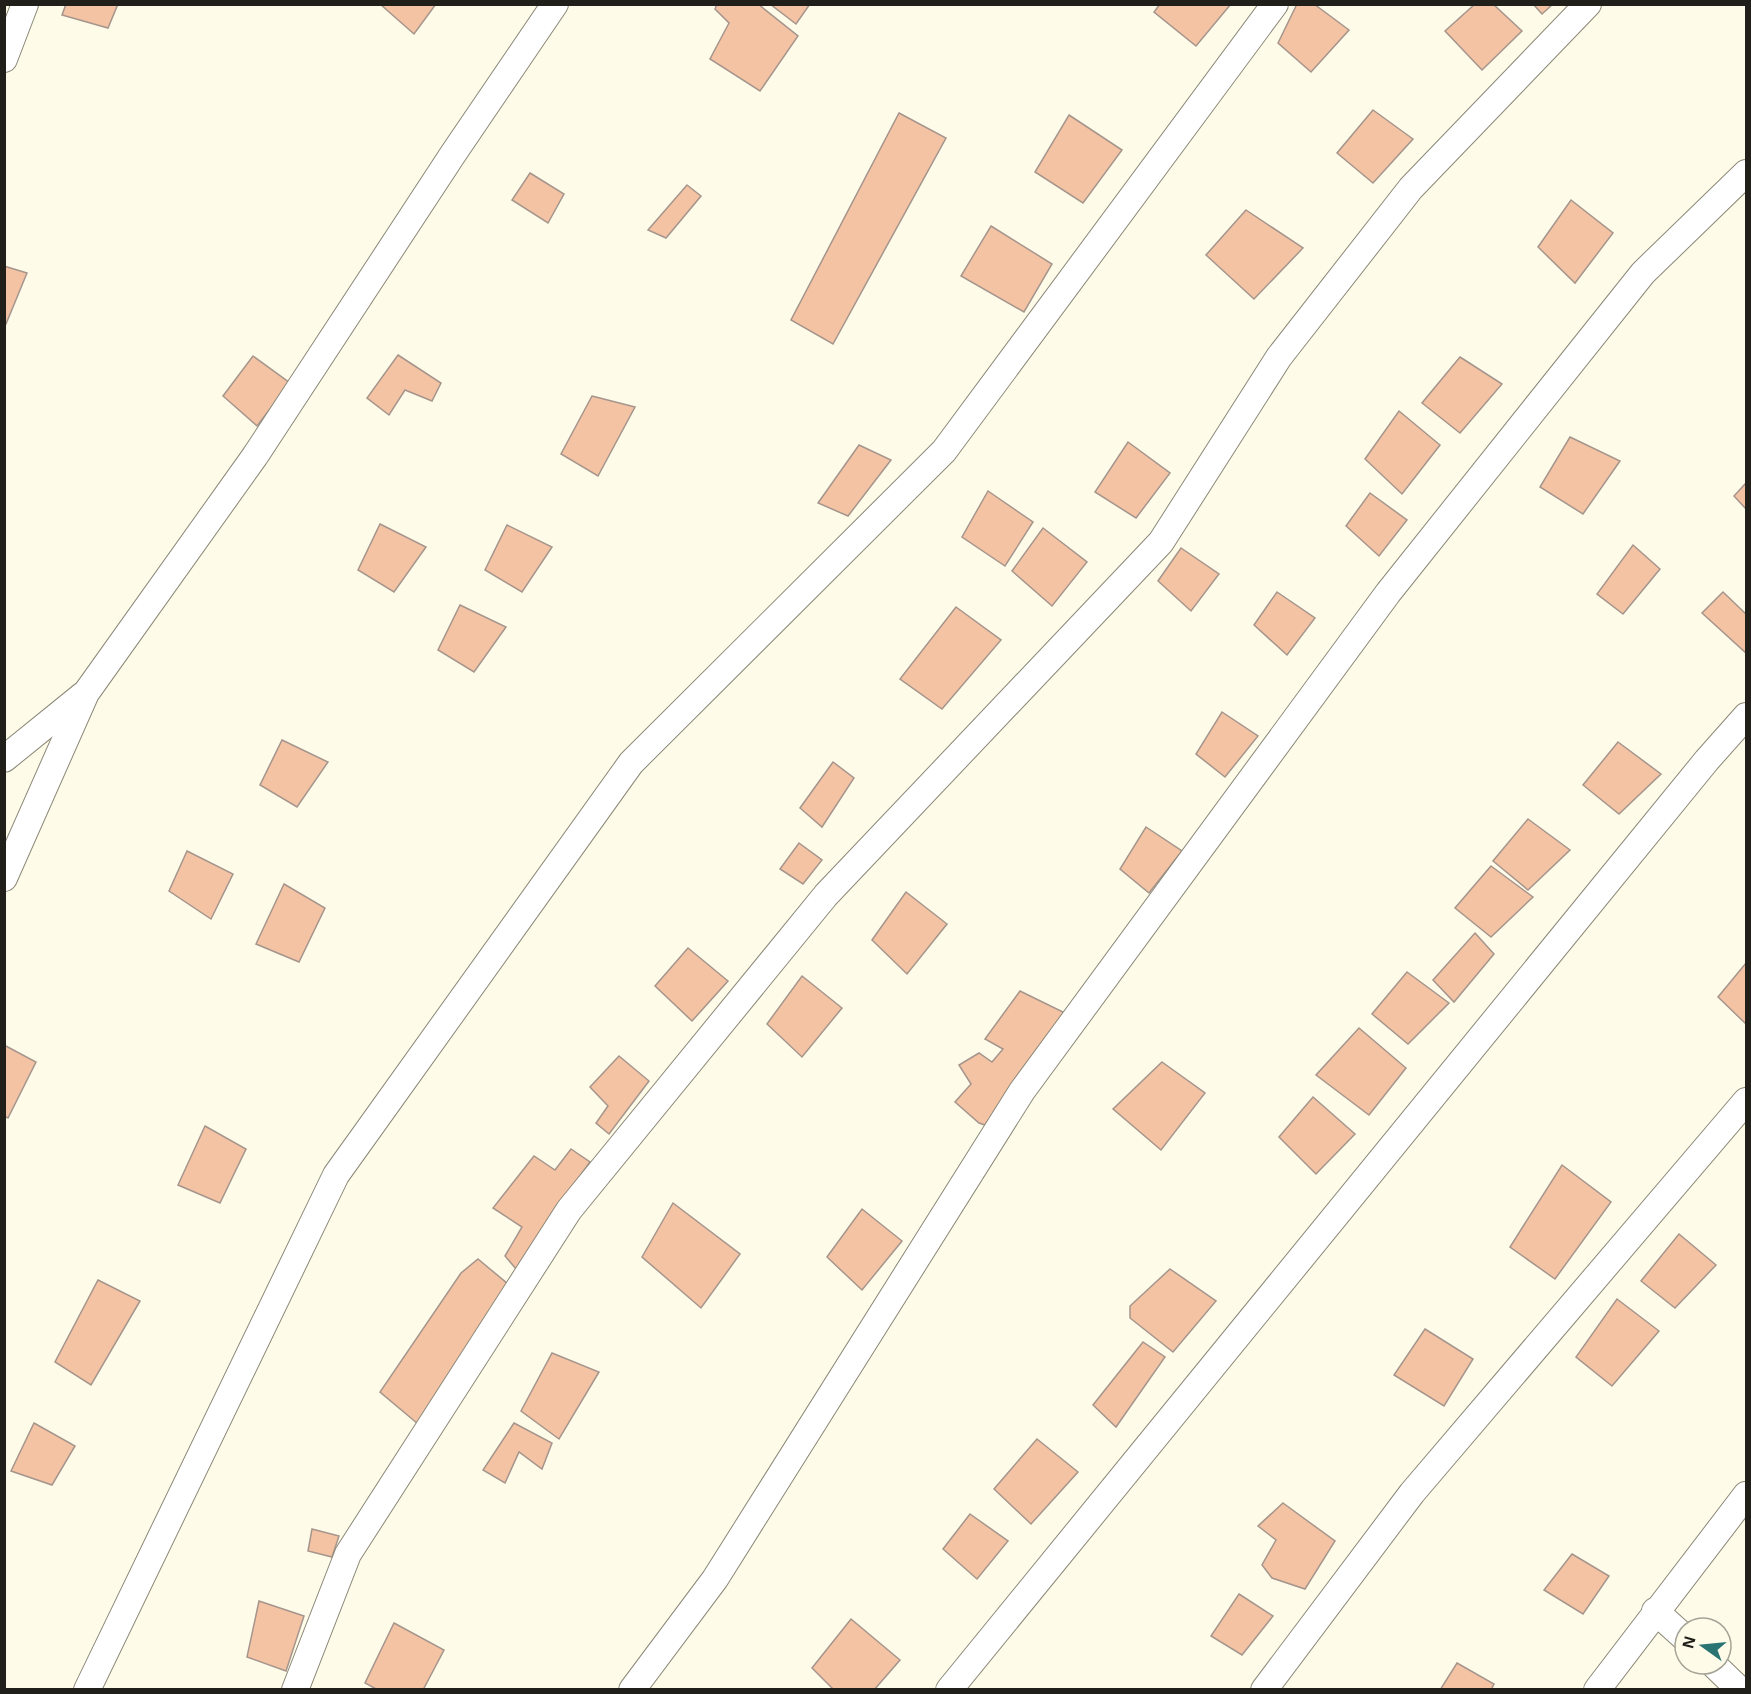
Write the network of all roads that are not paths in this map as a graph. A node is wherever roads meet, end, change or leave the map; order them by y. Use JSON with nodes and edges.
{"nodes":[{"id":1,"x":25,"y":4,"type":"edge"},
{"id":2,"x":555,"y":4,"type":"edge"},
{"id":3,"x":1275,"y":4,"type":"edge"},
{"id":4,"x":1588,"y":4,"type":"edge"},
{"id":5,"x":4,"y":59,"type":"edge"},
{"id":6,"x":1746,"y":173,"type":"edge"},
{"id":7,"x":86,"y":693,"type":"junction"},
{"id":8,"x":1746,"y":716,"type":"edge"},
{"id":9,"x":4,"y":759,"type":"edge"},
{"id":10,"x":4,"y":878,"type":"edge"},
{"id":11,"x":1746,"y":1101,"type":"edge"},
{"id":12,"x":1746,"y":1495,"type":"edge"},
{"id":13,"x":1655,"y":1611,"type":"junction"},
{"id":14,"x":1673,"y":1627,"type":"edge"},
{"id":15,"x":1726,"y":1676,"type":"edge"},
{"id":16,"x":87,"y":1689,"type":"edge"},
{"id":17,"x":295,"y":1689,"type":"edge"},
{"id":18,"x":632,"y":1689,"type":"edge"},
{"id":19,"x":949,"y":1689,"type":"edge"},
{"id":20,"x":1264,"y":1689,"type":"edge"},
{"id":21,"x":1597,"y":1689,"type":"edge"},
{"id":22,"x":1740,"y":1689,"type":"edge"}],
"edges":[{"from":1,"to":5,"type":"street"},
{"from":2,"to":7,"type":"street"},
{"from":3,"to":16,"type":"street"},
{"from":4,"to":17,"type":"street"},
{"from":6,"to":18,"type":"street"},
{"from":7,"to":9,"type":"street"},
{"from":7,"to":10,"type":"street"},
{"from":8,"to":19,"type":"street"},
{"from":11,"to":20,"type":"street"},
{"from":12,"to":13,"type":"street"},
{"from":13,"to":14,"type":"street"},
{"from":13,"to":21,"type":"street"},
{"from":15,"to":22,"type":"street"}]}
